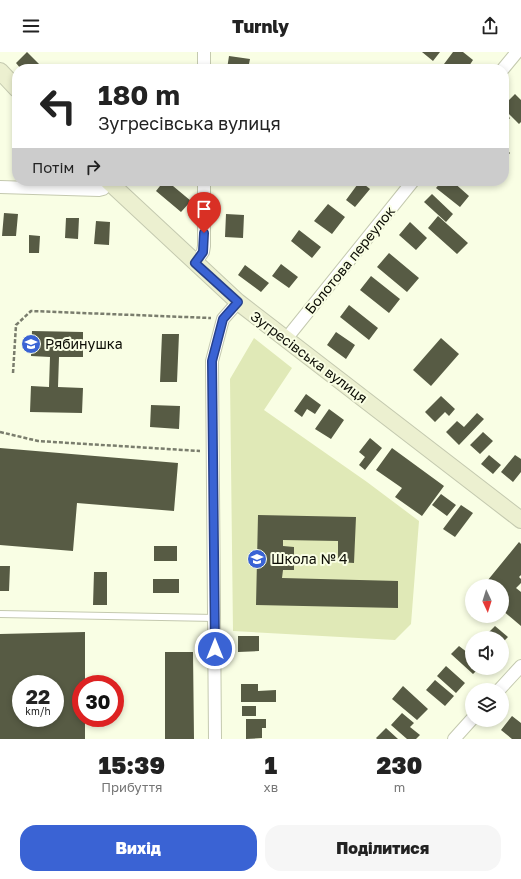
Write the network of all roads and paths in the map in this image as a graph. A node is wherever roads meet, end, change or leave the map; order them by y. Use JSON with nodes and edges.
{"nodes":[{"id":1,"x":204,"y":52,"type":"edge"},
{"id":2,"x":517,"y":52,"type":"edge"},
{"id":3,"x":204,"y":64,"type":"edge"},
{"id":4,"x":507,"y":64,"type":"edge"},
{"id":5,"x":0,"y":71,"type":"edge"},
{"id":6,"x":12,"y":84,"type":"edge"},
{"id":7,"x":104,"y":186,"type":"edge"},
{"id":8,"x":113,"y":186,"type":"edge"},
{"id":9,"x":204,"y":186,"type":"edge"},
{"id":10,"x":409,"y":186,"type":"edge"},
{"id":11,"x":0,"y":187,"type":"edge"},
{"id":12,"x":195,"y":263,"type":"junction"},
{"id":13,"x":238,"y":302,"type":"junction"},
{"id":14,"x":223,"y":319,"type":"junction"},
{"id":15,"x":286,"y":339,"type":"junction"},
{"id":16,"x":13,"y":372,"type":"dead end"},
{"id":17,"x":0,"y":432,"type":"edge"},
{"id":18,"x":213,"y":451,"type":"junction"},
{"id":19,"x":521,"y":520,"type":"edge"},
{"id":20,"x":0,"y":614,"type":"edge"},
{"id":21,"x":215,"y":618,"type":"junction"},
{"id":22,"x":521,"y":666,"type":"edge"},
{"id":23,"x":505,"y":683,"type":"edge"},
{"id":24,"x":465,"y":727,"type":"edge"},
{"id":25,"x":215,"y":739,"type":"edge"},
{"id":26,"x":454,"y":739,"type":"edge"}],
"edges":[{"from":1,"to":3,"type":"street"},
{"from":2,"to":4,"type":"street"},
{"from":5,"to":6,"type":"street"},
{"from":7,"to":11,"type":"street"},
{"from":8,"to":12,"type":"street","name":"Зугресівська вулиця"},
{"from":9,"to":12,"type":"street"},
{"from":10,"to":15,"type":"street","name":"Болотова переулок"},
{"from":12,"to":13,"type":"street","name":"Зугресівська вулиця"},
{"from":13,"to":14,"type":"street"},
{"from":13,"to":15,"type":"street","name":"Зугресівська вулиця"},
{"from":14,"to":16,"type":"path"},
{"from":14,"to":18,"type":"street"},
{"from":15,"to":19,"type":"street","name":"Зугресівська вулиця"},
{"from":17,"to":18,"type":"path"},
{"from":18,"to":21,"type":"street"},
{"from":20,"to":21,"type":"lane"},
{"from":21,"to":25,"type":"street"},
{"from":22,"to":23,"type":"street"},
{"from":24,"to":26,"type":"street"}]}
